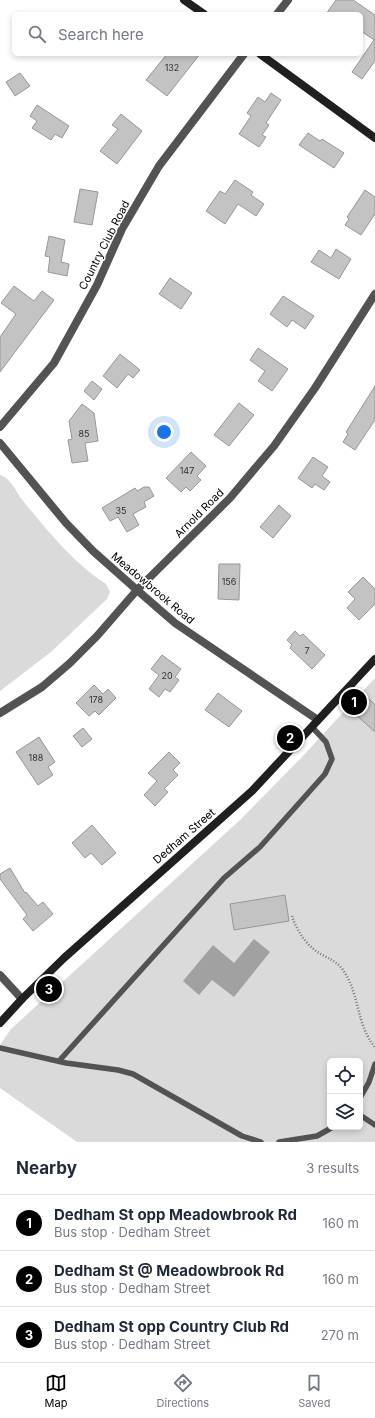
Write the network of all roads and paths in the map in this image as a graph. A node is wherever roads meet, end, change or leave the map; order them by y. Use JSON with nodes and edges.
{"nodes":[{"id":1,"x":184,"y":0,"type":"edge"},
{"id":2,"x":288,"y":0,"type":"edge"},
{"id":3,"x":201,"y":12,"type":"edge"},
{"id":4,"x":279,"y":12,"type":"edge"},
{"id":5,"x":242,"y":56,"type":"edge"},
{"id":6,"x":263,"y":56,"type":"edge"},
{"id":7,"x":375,"y":138,"type":"edge"},
{"id":8,"x":375,"y":294,"type":"edge"},
{"id":9,"x":0,"y":427,"type":"edge"},
{"id":10,"x":0,"y":443,"type":"edge"},
{"id":11,"x":137,"y":590,"type":"junction"},
{"id":12,"x":375,"y":659,"type":"edge"},
{"id":13,"x":0,"y":713,"type":"edge"},
{"id":14,"x":318,"y":720,"type":"junction"},
{"id":15,"x":312,"y":727,"type":"junction"},
{"id":16,"x":292,"y":916,"type":"dead end"},
{"id":17,"x":0,"y":975,"type":"edge"},
{"id":18,"x":22,"y":999,"type":"junction"},
{"id":19,"x":0,"y":1023,"type":"edge"},
{"id":20,"x":375,"y":1047,"type":"edge"},
{"id":21,"x":0,"y":1048,"type":"edge"},
{"id":22,"x":59,"y":1060,"type":"junction"},
{"id":23,"x":375,"y":1064,"type":"edge"},
{"id":24,"x":362,"y":1094,"type":"edge"},
{"id":25,"x":363,"y":1117,"type":"edge"},
{"id":26,"x":375,"y":1125,"type":"edge"},
{"id":27,"x":328,"y":1130,"type":"edge"},
{"id":28,"x":304,"y":1140,"type":"edge"},
{"id":29,"x":262,"y":1142,"type":"edge"},
{"id":30,"x":279,"y":1142,"type":"edge"}],
"edges":[{"from":1,"to":3,"type":"main road"},
{"from":2,"to":4,"type":"street"},
{"from":5,"to":9,"type":"street","name":"Country Club Road"},
{"from":6,"to":7,"type":"main road"},
{"from":8,"to":11,"type":"street","name":"Arnold Road"},
{"from":10,"to":11,"type":"street","name":"Meadowbrook Road"},
{"from":11,"to":13,"type":"street","name":"Arnold Road"},
{"from":11,"to":14,"type":"street","name":"Meadowbrook Road"},
{"from":12,"to":14,"type":"main road","name":"Dedham Street"},
{"from":14,"to":15,"type":"main road","name":"Dedham Street"},
{"from":15,"to":18,"type":"main road","name":"Dedham Street"},
{"from":15,"to":22,"type":"lane"},
{"from":16,"to":20,"type":"path"},
{"from":17,"to":18,"type":"street"},
{"from":18,"to":19,"type":"main road","name":"Dedham Street"},
{"from":21,"to":22,"type":"lane"},
{"from":22,"to":29,"type":"lane"},
{"from":23,"to":24,"type":"lane"},
{"from":25,"to":26,"type":"lane"},
{"from":27,"to":28,"type":"lane"},
{"from":28,"to":30,"type":"lane"}]}
